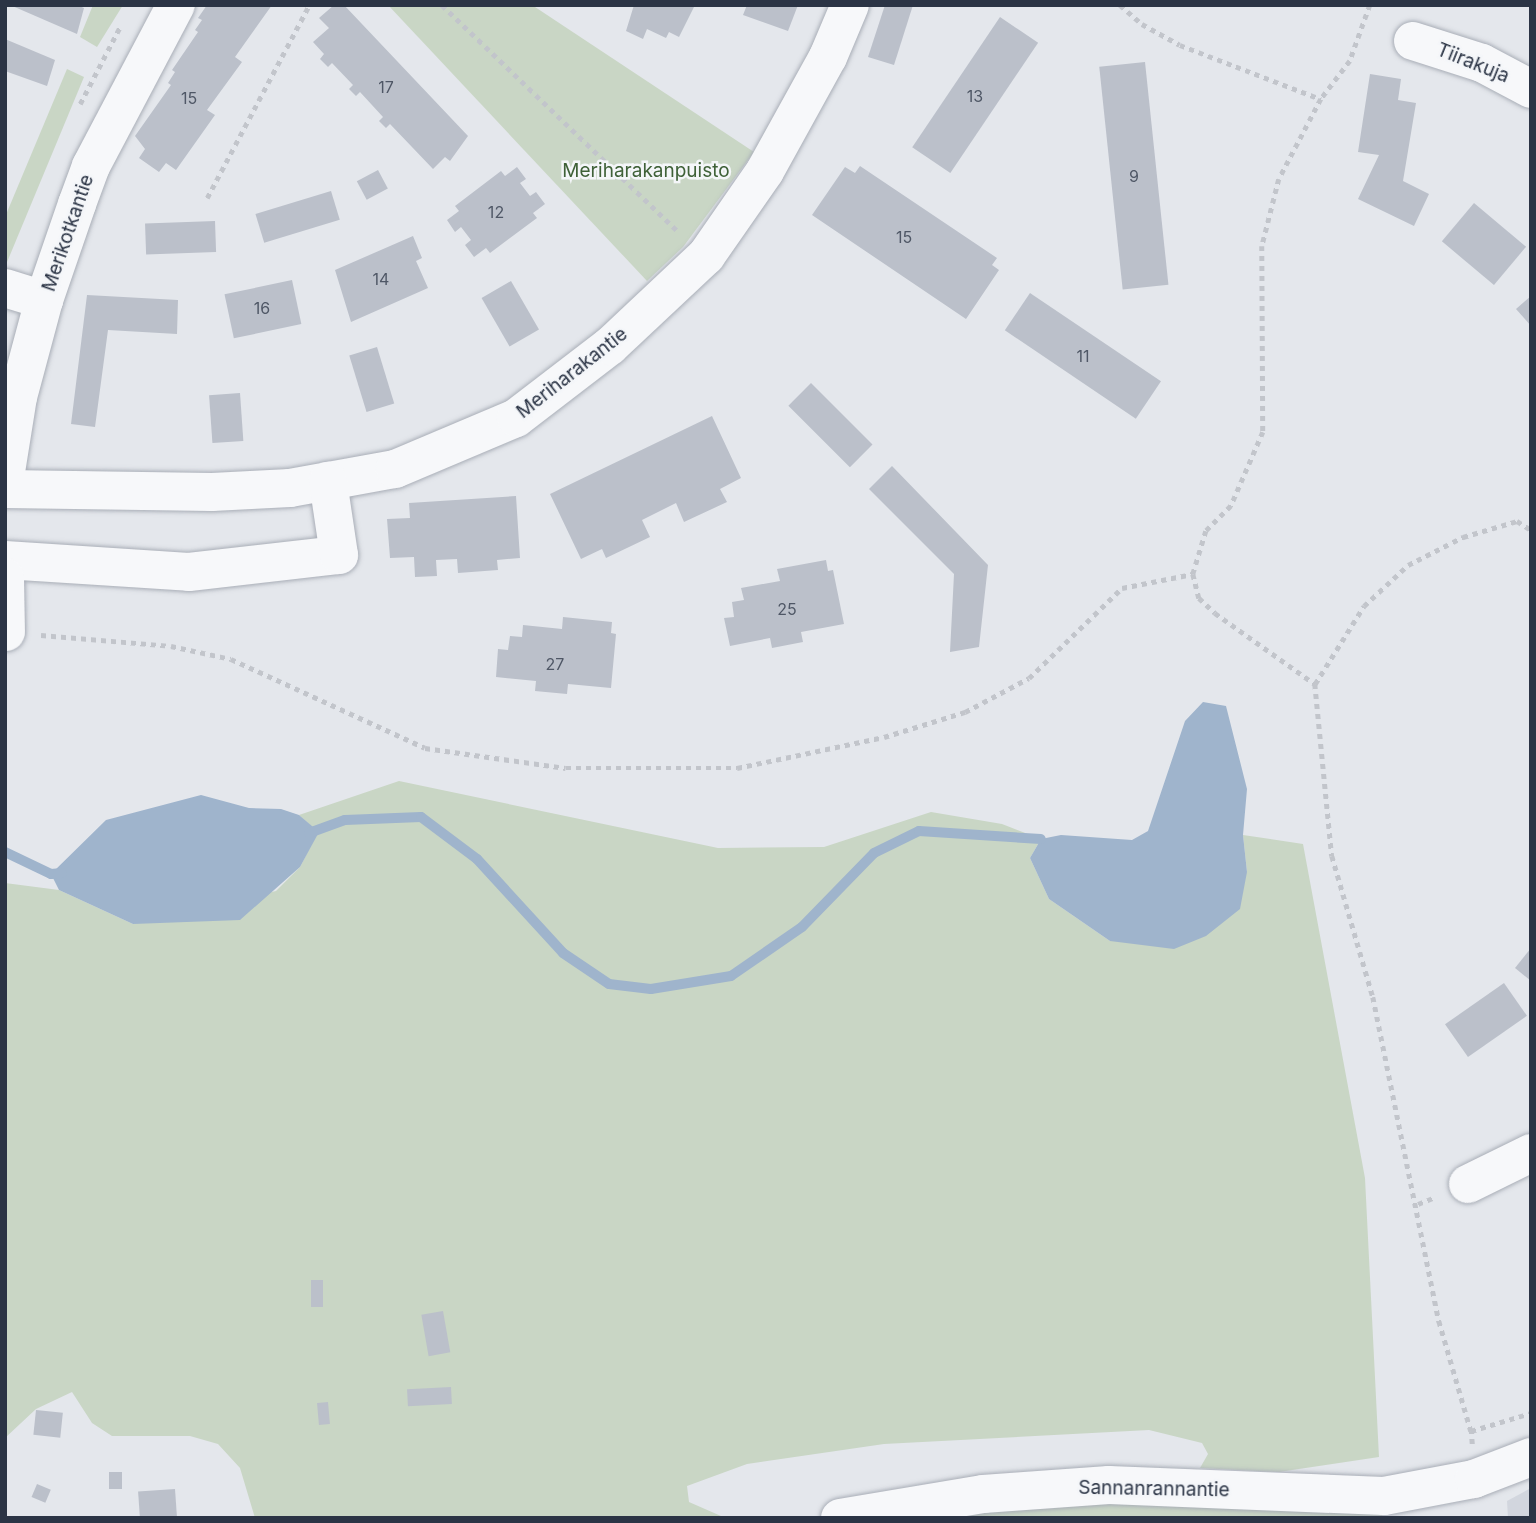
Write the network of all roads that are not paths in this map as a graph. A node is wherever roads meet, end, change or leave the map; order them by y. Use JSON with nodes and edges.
{"nodes":[{"id":1,"x":176,"y":5,"type":"edge"},
{"id":2,"x":850,"y":5,"type":"edge"},
{"id":3,"x":1413,"y":41,"type":"dead end"},
{"id":4,"x":1531,"y":89,"type":"edge"},
{"id":5,"x":5,"y":288,"type":"edge"},
{"id":6,"x":44,"y":300,"type":"junction"},
{"id":7,"x":5,"y":478,"type":"edge"},
{"id":8,"x":328,"y":481,"type":"junction"},
{"id":9,"x":5,"y":489,"type":"edge"},
{"id":10,"x":5,"y":560,"type":"edge"},
{"id":11,"x":5,"y":577,"type":"edge"},
{"id":12,"x":6,"y":632,"type":"edge"},
{"id":13,"x":1531,"y":1153,"type":"edge"},
{"id":14,"x":1468,"y":1184,"type":"dead end"},
{"id":15,"x":1531,"y":1457,"type":"edge"},
{"id":16,"x":1427,"y":1502,"type":"edge"},
{"id":17,"x":840,"y":1518,"type":"edge"}],
"edges":[{"from":1,"to":6,"type":"street","name":"Merikotkantie"},
{"from":2,"to":8,"type":"street","name":"Meriharakantie"},
{"from":3,"to":4,"type":"street","name":"Tiirakuja"},
{"from":5,"to":6,"type":"street"},
{"from":6,"to":7,"type":"street","name":"Merikotkantie"},
{"from":8,"to":9,"type":"street","name":"Meriharakantie"},
{"from":8,"to":10,"type":"street"},
{"from":11,"to":12,"type":"street"},
{"from":13,"to":14,"type":"street"},
{"from":15,"to":16,"type":"street","name":"Sannanrannantie"},
{"from":16,"to":17,"type":"street","name":"Sannanrannantie"}]}
